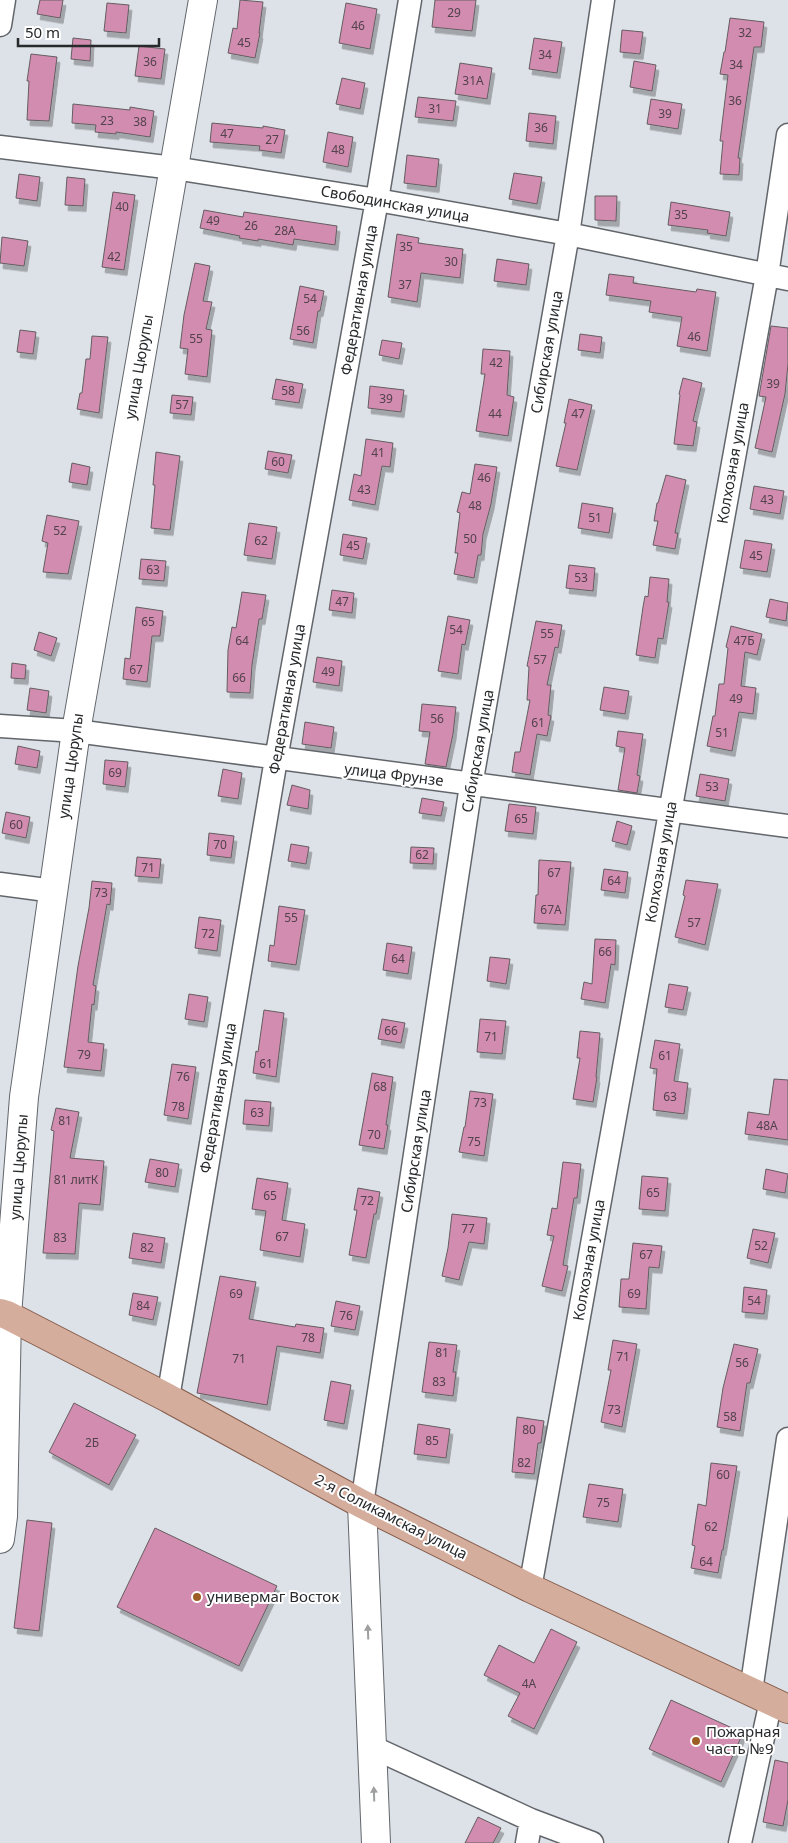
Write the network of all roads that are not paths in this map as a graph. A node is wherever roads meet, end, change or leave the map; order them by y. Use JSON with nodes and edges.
{"nodes":[{"id":1,"x":4,"y":0,"type":"edge"},
{"id":2,"x":203,"y":0,"type":"edge"},
{"id":3,"x":410,"y":0,"type":"edge"},
{"id":4,"x":603,"y":0,"type":"edge"},
{"id":5,"x":0,"y":25,"type":"edge"},
{"id":6,"x":788,"y":135,"type":"edge"},
{"id":7,"x":0,"y":147,"type":"edge"},
{"id":8,"x":174,"y":168,"type":"junction"},
{"id":9,"x":377,"y":200,"type":"junction"},
{"id":10,"x":568,"y":234,"type":"junction"},
{"id":11,"x":778,"y":277,"type":"edge"},
{"id":12,"x":0,"y":726,"type":"edge"},
{"id":13,"x":76,"y":731,"type":"junction"},
{"id":14,"x":276,"y":759,"type":"junction"},
{"id":15,"x":471,"y":785,"type":"junction"},
{"id":16,"x":670,"y":811,"type":"junction"},
{"id":17,"x":788,"y":826,"type":"edge"},
{"id":18,"x":0,"y":884,"type":"edge"},
{"id":19,"x":54,"y":891,"type":"junction"},
{"id":20,"x":4,"y":1314,"type":"edge"},
{"id":21,"x":168,"y":1398,"type":"junction"},
{"id":22,"x":788,"y":1439,"type":"edge"},
{"id":23,"x":362,"y":1504,"type":"junction"},
{"id":24,"x":0,"y":1539,"type":"edge"},
{"id":25,"x":530,"y":1588,"type":"junction"},
{"id":26,"x":770,"y":1700,"type":"edge"},
{"id":27,"x":372,"y":1747,"type":"junction"},
{"id":28,"x":531,"y":1820,"type":"junction"},
{"id":29,"x":376,"y":1843,"type":"edge"},
{"id":30,"x":527,"y":1843,"type":"edge"},
{"id":31,"x":592,"y":1843,"type":"edge"},
{"id":32,"x":740,"y":1843,"type":"edge"}],
"edges":[{"from":1,"to":5,"type":"street"},
{"from":2,"to":8,"type":"street","name":"улица Цюрупы"},
{"from":3,"to":9,"type":"street","name":"Федеративная улица"},
{"from":4,"to":10,"type":"street","name":"Сибирская улица"},
{"from":6,"to":11,"type":"street","name":"Колхозная улица"},
{"from":7,"to":8,"type":"street","name":"Свободинская улица"},
{"from":8,"to":9,"type":"street","name":"Свободинская улица"},
{"from":8,"to":13,"type":"street","name":"улица Цюрупы"},
{"from":9,"to":10,"type":"street","name":"Свободинская улица"},
{"from":9,"to":14,"type":"street","name":"Федеративная улица"},
{"from":10,"to":11,"type":"street","name":"Свободинская улица"},
{"from":10,"to":15,"type":"street","name":"Сибирская улица"},
{"from":11,"to":16,"type":"street","name":"Колхозная улица"},
{"from":12,"to":13,"type":"street","name":"улица Фрунзе"},
{"from":13,"to":14,"type":"street","name":"улица Фрунзе"},
{"from":13,"to":19,"type":"street","name":"улица Цюрупы"},
{"from":14,"to":15,"type":"street","name":"улица Фрунзе"},
{"from":14,"to":21,"type":"street","name":"Федеративная улица"},
{"from":15,"to":16,"type":"street","name":"улица Фрунзе"},
{"from":15,"to":23,"type":"street","name":"Сибирская улица"},
{"from":16,"to":17,"type":"street","name":"улица Фрунзе"},
{"from":16,"to":25,"type":"street","name":"Колхозная улица"},
{"from":18,"to":19,"type":"street"},
{"from":19,"to":20,"type":"street","name":"улица Цюрупы"},
{"from":20,"to":21,"type":"main road","name":"2-я Соликамская улица"},
{"from":20,"to":24,"type":"street","name":"улица Цюрупы"},
{"from":21,"to":23,"type":"main road","name":"2-я Соликамская улица"},
{"from":22,"to":26,"type":"street"},
{"from":23,"to":25,"type":"main road","name":"2-я Соликамская улица"},
{"from":27,"to":23,"type":"street","one_way":true},
{"from":25,"to":26,"type":"main road","name":"2-я Соликамская улица"},
{"from":26,"to":32,"type":"street"},
{"from":27,"to":28,"type":"street"},
{"from":29,"to":27,"type":"street","one_way":true},
{"from":28,"to":30,"type":"street"},
{"from":28,"to":31,"type":"street"}]}
